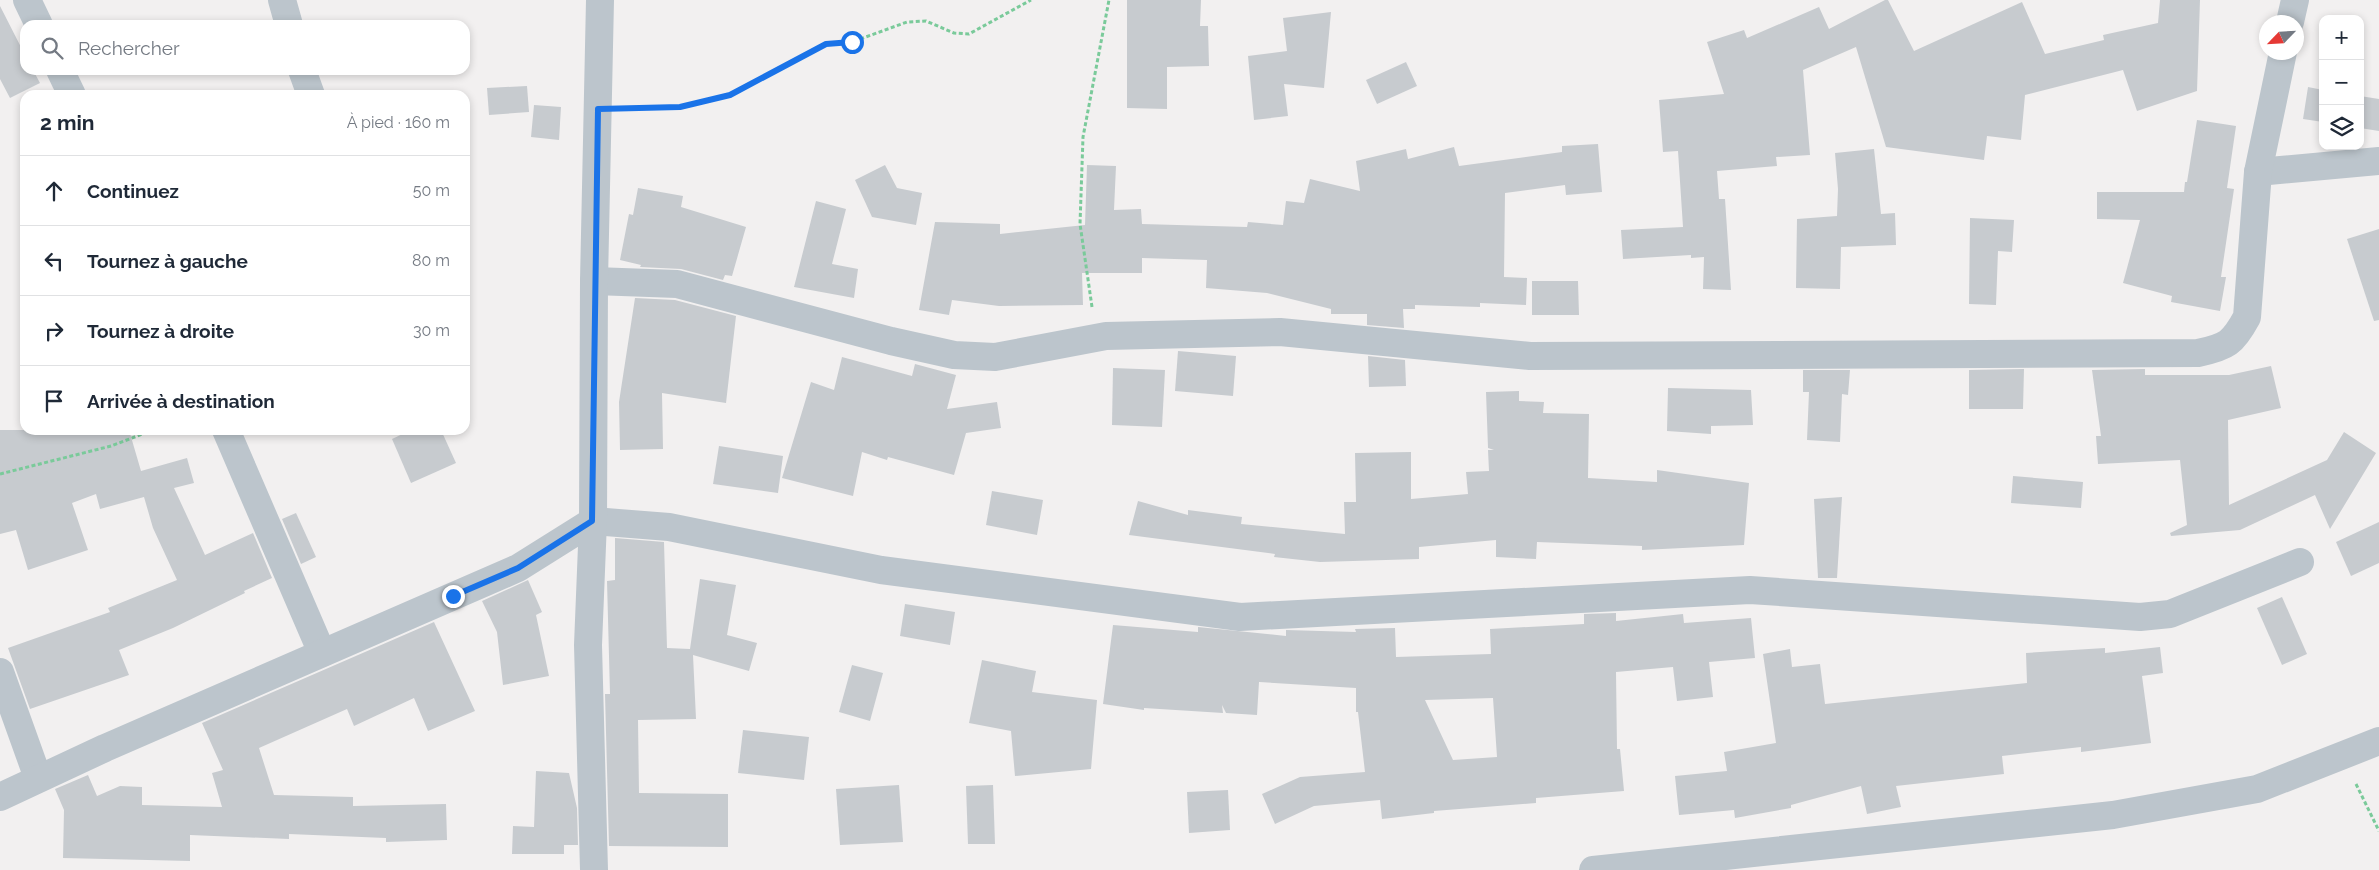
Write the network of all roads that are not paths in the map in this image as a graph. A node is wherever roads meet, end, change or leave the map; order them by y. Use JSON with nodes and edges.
{"nodes":[{"id":1,"x":27,"y":0,"type":"edge"},
{"id":2,"x":282,"y":0,"type":"edge"},
{"id":3,"x":600,"y":0,"type":"edge"},
{"id":4,"x":2295,"y":0,"type":"edge"},
{"id":5,"x":2292,"y":15,"type":"edge"},
{"id":6,"x":37,"y":20,"type":"edge"},
{"id":7,"x":288,"y":20,"type":"edge"},
{"id":8,"x":2281,"y":60,"type":"edge"},
{"id":9,"x":62,"y":75,"type":"edge"},
{"id":10,"x":304,"y":75,"type":"edge"},
{"id":11,"x":70,"y":90,"type":"edge"},
{"id":12,"x":309,"y":90,"type":"edge"},
{"id":13,"x":2379,"y":161,"type":"edge"},
{"id":14,"x":2258,"y":172,"type":"junction"},
{"id":15,"x":594,"y":281,"type":"junction"},
{"id":16,"x":228,"y":435,"type":"edge"},
{"id":17,"x":592,"y":521,"type":"junction"},
{"id":18,"x":2300,"y":562,"type":"dead end"},
{"id":19,"x":322,"y":653,"type":"junction"},
{"id":20,"x":0,"y":672,"type":"edge"},
{"id":21,"x":2379,"y":741,"type":"edge"},
{"id":22,"x":38,"y":778,"type":"junction"},
{"id":23,"x":0,"y":798,"type":"edge"},
{"id":24,"x":594,"y":870,"type":"edge"},
{"id":25,"x":1593,"y":870,"type":"edge"}],
"edges":[{"from":1,"to":6,"type":"street"},
{"from":2,"to":7,"type":"street"},
{"from":3,"to":15,"type":"street"},
{"from":4,"to":5,"type":"street"},
{"from":8,"to":14,"type":"street"},
{"from":9,"to":11,"type":"street"},
{"from":10,"to":12,"type":"street"},
{"from":13,"to":14,"type":"street"},
{"from":14,"to":15,"type":"street"},
{"from":15,"to":17,"type":"street"},
{"from":16,"to":19,"type":"street"},
{"from":17,"to":18,"type":"street"},
{"from":17,"to":19,"type":"street"},
{"from":17,"to":24,"type":"street"},
{"from":19,"to":22,"type":"street"},
{"from":20,"to":22,"type":"street"},
{"from":21,"to":25,"type":"street"},
{"from":22,"to":23,"type":"street"}]}
